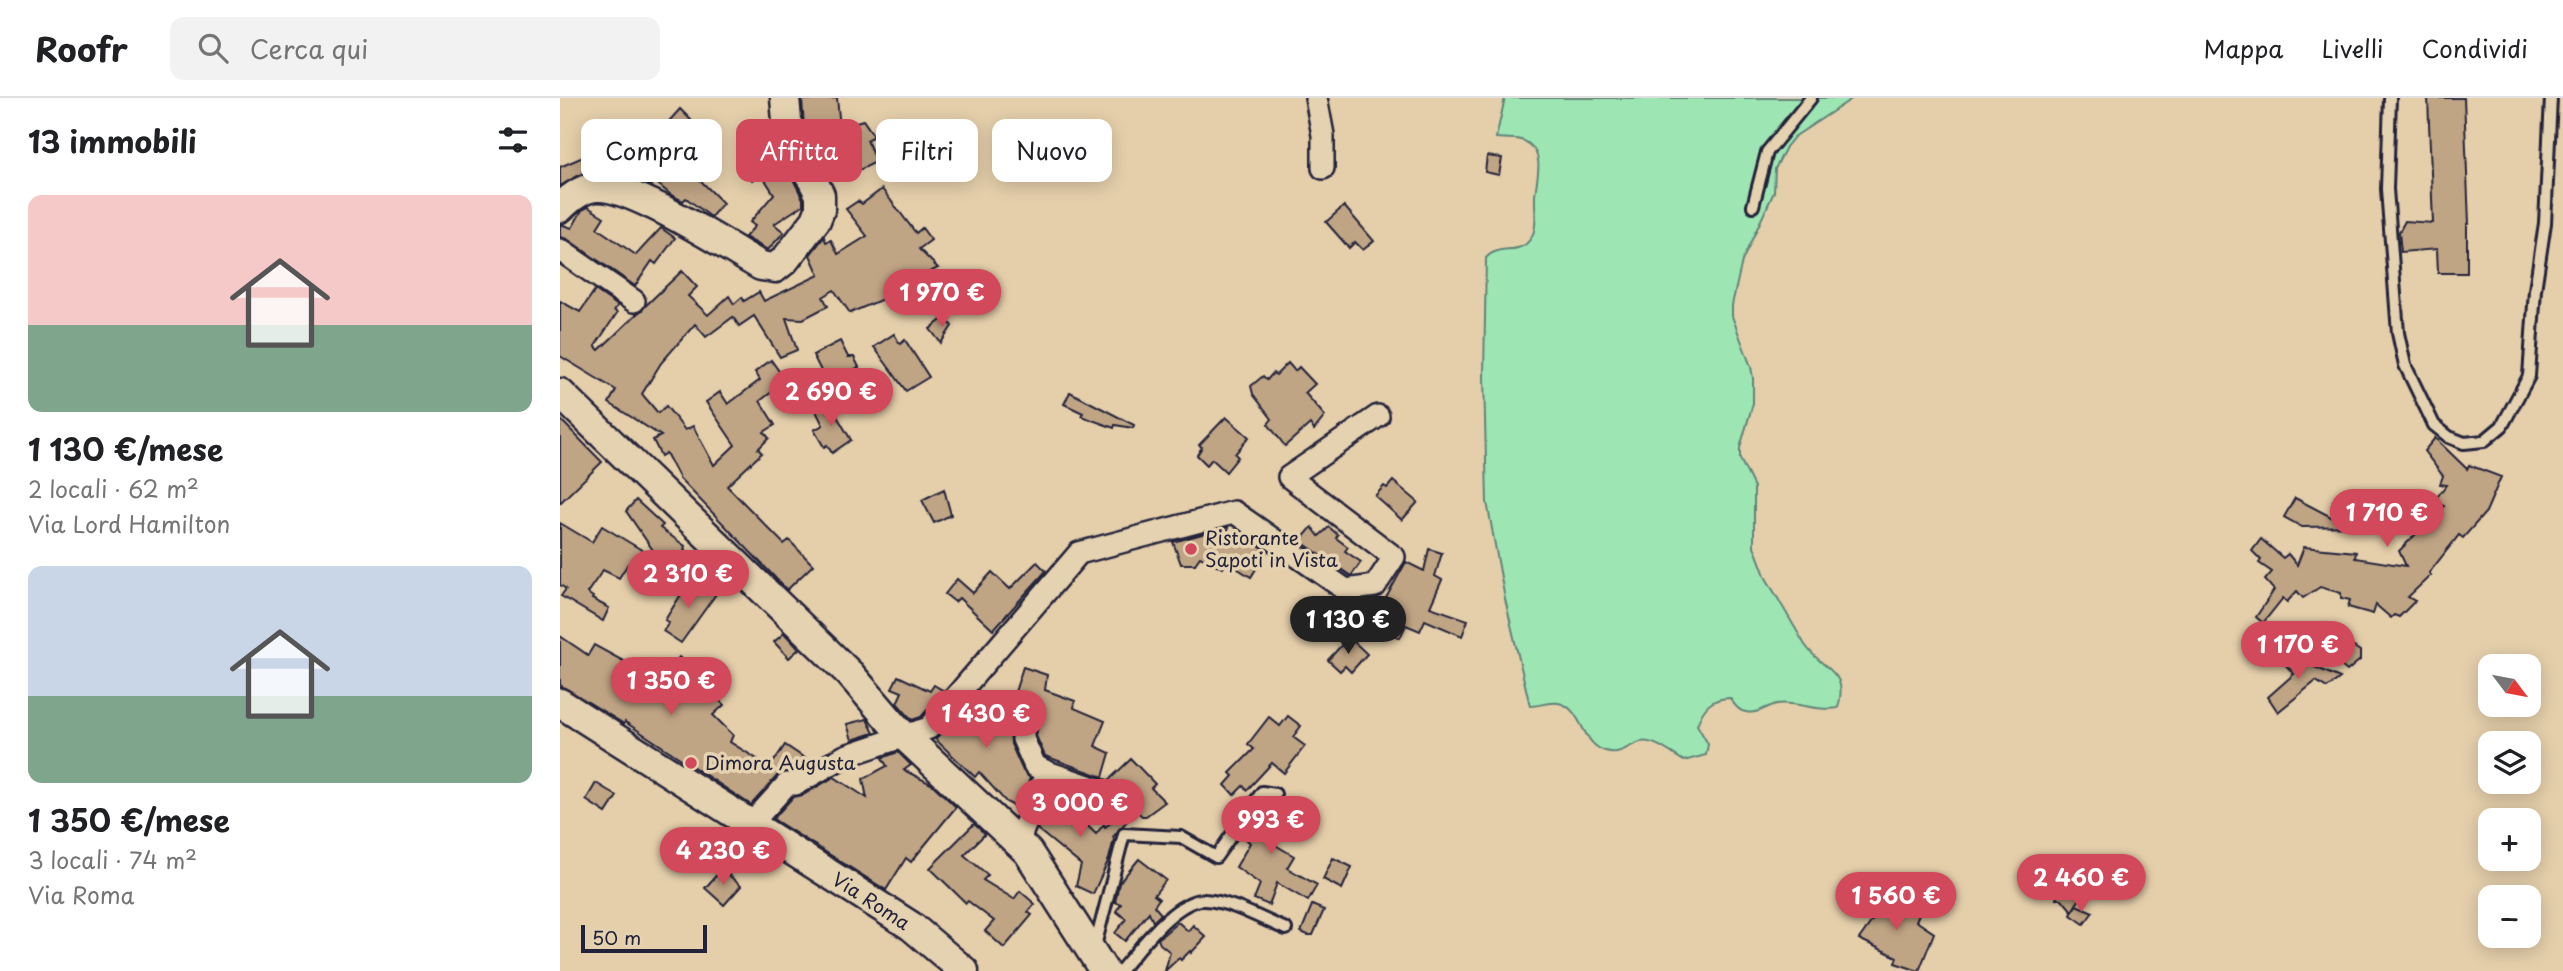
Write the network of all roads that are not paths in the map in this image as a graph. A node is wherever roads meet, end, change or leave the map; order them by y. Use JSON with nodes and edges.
{"nodes":[{"id":1,"x":785,"y":98,"type":"edge"},
{"id":2,"x":1316,"y":98,"type":"edge"},
{"id":3,"x":1811,"y":98,"type":"edge"},
{"id":4,"x":2390,"y":98,"type":"edge"},
{"id":5,"x":2551,"y":98,"type":"edge"},
{"id":6,"x":1323,"y":168,"type":"dead end"},
{"id":7,"x":1752,"y":206,"type":"dead end"},
{"id":8,"x":560,"y":208,"type":"edge"},
{"id":9,"x":560,"y":250,"type":"edge"},
{"id":10,"x":634,"y":301,"type":"dead end"},
{"id":11,"x":560,"y":393,"type":"edge"},
{"id":12,"x":1378,"y":416,"type":"dead end"},
{"id":13,"x":560,"y":703,"type":"edge"},
{"id":14,"x":1023,"y":715,"type":"dead end"},
{"id":15,"x":904,"y":736,"type":"junction"},
{"id":16,"x":1047,"y":772,"type":"junction"},
{"id":17,"x":1103,"y":791,"type":"dead end"},
{"id":18,"x":1275,"y":794,"type":"dead end"},
{"id":19,"x":750,"y":825,"type":"junction"},
{"id":20,"x":1018,"y":842,"type":"junction"},
{"id":21,"x":1286,"y":929,"type":"dead end"},
{"id":22,"x":1104,"y":966,"type":"edge"},
{"id":23,"x":964,"y":971,"type":"edge"}],
"edges":[{"from":1,"to":8,"type":"street"},
{"from":2,"to":6,"type":"street"},
{"from":3,"to":7,"type":"lane"},
{"from":4,"to":5,"type":"lane"},
{"from":9,"to":10,"type":"street"},
{"from":11,"to":15,"type":"street"},
{"from":12,"to":15,"type":"street"},
{"from":13,"to":19,"type":"street","name":"Via Roma"},
{"from":14,"to":16,"type":"street"},
{"from":15,"to":19,"type":"street"},
{"from":15,"to":20,"type":"street"},
{"from":16,"to":17,"type":"street"},
{"from":16,"to":20,"type":"street"},
{"from":18,"to":22,"type":"lane"},
{"from":19,"to":23,"type":"street","name":"Via Roma"},
{"from":20,"to":22,"type":"street"},
{"from":21,"to":22,"type":"lane"}]}
